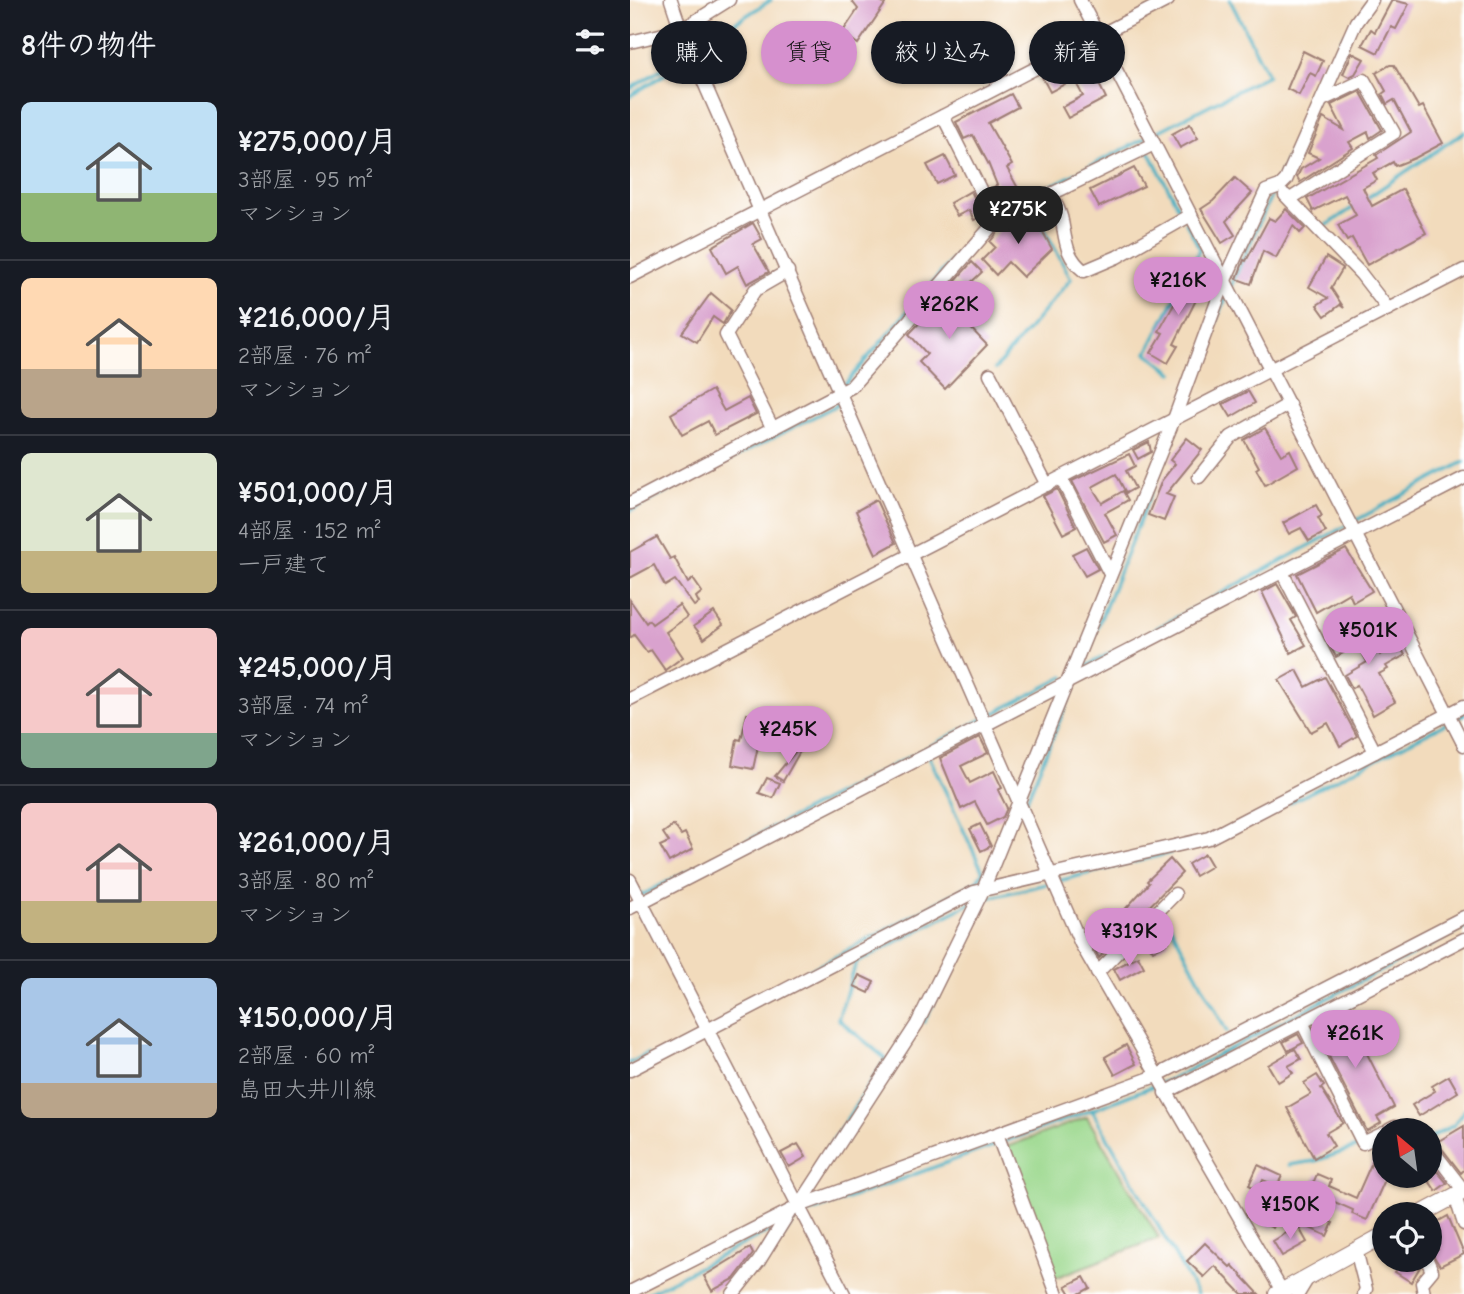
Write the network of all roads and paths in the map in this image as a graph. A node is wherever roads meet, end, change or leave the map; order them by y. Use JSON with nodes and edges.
{"nodes":[{"id":1,"x":671,"y":0,"type":"edge"},
{"id":2,"x":729,"y":0,"type":"edge"},
{"id":3,"x":1080,"y":0,"type":"edge"},
{"id":4,"x":1168,"y":0,"type":"edge"},
{"id":5,"x":1372,"y":0,"type":"edge"},
{"id":6,"x":678,"y":21,"type":"edge"},
{"id":7,"x":695,"y":21,"type":"edge"},
{"id":8,"x":1091,"y":21,"type":"edge"},
{"id":9,"x":1125,"y":22,"type":"edge"},
{"id":10,"x":651,"y":37,"type":"edge"},
{"id":11,"x":630,"y":42,"type":"edge"},
{"id":12,"x":1029,"y":72,"type":"edge"},
{"id":13,"x":705,"y":84,"type":"edge"},
{"id":14,"x":1123,"y":84,"type":"edge"},
{"id":15,"x":1321,"y":100,"type":"junction"},
{"id":16,"x":943,"y":116,"type":"junction"},
{"id":17,"x":1154,"y":144,"type":"junction"},
{"id":18,"x":1277,"y":188,"type":"junction"},
{"id":19,"x":1051,"y":194,"type":"junction"},
{"id":20,"x":1290,"y":200,"type":"junction"},
{"id":21,"x":761,"y":209,"type":"junction"},
{"id":22,"x":1191,"y":215,"type":"junction"},
{"id":23,"x":996,"y":221,"type":"junction"},
{"id":24,"x":1464,"y":270,"type":"edge"},
{"id":25,"x":788,"y":271,"type":"junction"},
{"id":26,"x":630,"y":277,"type":"edge"},
{"id":27,"x":1225,"y":280,"type":"junction"},
{"id":28,"x":1388,"y":309,"type":"junction"},
{"id":29,"x":1271,"y":369,"type":"junction"},
{"id":30,"x":990,"y":374,"type":"dead end"},
{"id":31,"x":841,"y":394,"type":"junction"},
{"id":32,"x":1289,"y":404,"type":"junction"},
{"id":33,"x":1174,"y":419,"type":"junction"},
{"id":34,"x":774,"y":429,"type":"junction"},
{"id":35,"x":1199,"y":477,"type":"dead end"},
{"id":36,"x":1060,"y":478,"type":"junction"},
{"id":37,"x":1464,"y":478,"type":"edge"},
{"id":38,"x":1047,"y":485,"type":"junction"},
{"id":39,"x":630,"y":503,"type":"edge"},
{"id":40,"x":1356,"y":534,"type":"junction"},
{"id":41,"x":911,"y":555,"type":"junction"},
{"id":42,"x":1282,"y":572,"type":"junction"},
{"id":43,"x":1110,"y":574,"type":"junction"},
{"id":44,"x":1068,"y":683,"type":"junction"},
{"id":45,"x":630,"y":699,"type":"edge"},
{"id":46,"x":1464,"y":706,"type":"edge"},
{"id":47,"x":1448,"y":715,"type":"junction"},
{"id":48,"x":986,"y":726,"type":"junction"},
{"id":49,"x":1464,"y":745,"type":"edge"},
{"id":50,"x":1375,"y":752,"type":"junction"},
{"id":51,"x":1020,"y":803,"type":"junction"},
{"id":52,"x":1051,"y":874,"type":"junction"},
{"id":53,"x":630,"y":880,"type":"edge"},
{"id":54,"x":983,"y":890,"type":"junction"},
{"id":55,"x":1175,"y":894,"type":"dead end"},
{"id":56,"x":636,"y":905,"type":"edge"},
{"id":57,"x":1464,"y":917,"type":"edge"},
{"id":58,"x":1464,"y":939,"type":"edge"},
{"id":59,"x":1097,"y":973,"type":"junction"},
{"id":60,"x":1302,"y":1022,"type":"junction"},
{"id":61,"x":706,"y":1029,"type":"junction"},
{"id":62,"x":630,"y":1070,"type":"edge"},
{"id":63,"x":1156,"y":1076,"type":"junction"},
{"id":64,"x":1164,"y":1093,"type":"junction"},
{"id":65,"x":997,"y":1134,"type":"junction"},
{"id":66,"x":1372,"y":1139,"type":"edge"},
{"id":67,"x":1442,"y":1164,"type":"edge"},
{"id":68,"x":1461,"y":1192,"type":"edge"},
{"id":69,"x":1442,"y":1202,"type":"edge"},
{"id":70,"x":795,"y":1208,"type":"junction"},
{"id":71,"x":1464,"y":1224,"type":"edge"},
{"id":72,"x":1372,"y":1241,"type":"edge"},
{"id":73,"x":1356,"y":1250,"type":"junction"},
{"id":74,"x":1431,"y":1272,"type":"edge"},
{"id":75,"x":630,"y":1292,"type":"edge"},
{"id":76,"x":1285,"y":1293,"type":"edge"},
{"id":77,"x":733,"y":1294,"type":"edge"},
{"id":78,"x":844,"y":1294,"type":"edge"},
{"id":79,"x":1057,"y":1294,"type":"edge"},
{"id":80,"x":1364,"y":1294,"type":"edge"},
{"id":81,"x":1424,"y":1294,"type":"edge"}],
"edges":[{"from":1,"to":6,"type":"street"},
{"from":2,"to":7,"type":"street"},
{"from":3,"to":8,"type":"street"},
{"from":4,"to":9,"type":"street"},
{"from":5,"to":15,"type":"street"},
{"from":10,"to":11,"type":"street"},
{"from":12,"to":16,"type":"street"},
{"from":13,"to":21,"type":"street"},
{"from":14,"to":17,"type":"street"},
{"from":15,"to":18,"type":"street"},
{"from":15,"to":20,"type":"street"},
{"from":16,"to":21,"type":"street"},
{"from":16,"to":23,"type":"street"},
{"from":17,"to":19,"type":"street"},
{"from":17,"to":22,"type":"street"},
{"from":18,"to":20,"type":"street"},
{"from":18,"to":27,"type":"street"},
{"from":19,"to":22,"type":"street"},
{"from":19,"to":23,"type":"street"},
{"from":20,"to":28,"type":"street"},
{"from":21,"to":25,"type":"street"},
{"from":21,"to":26,"type":"street"},
{"from":22,"to":27,"type":"street"},
{"from":23,"to":31,"type":"street"},
{"from":24,"to":28,"type":"street"},
{"from":25,"to":31,"type":"street"},
{"from":25,"to":34,"type":"street"},
{"from":27,"to":29,"type":"street"},
{"from":27,"to":33,"type":"street"},
{"from":28,"to":29,"type":"street"},
{"from":29,"to":32,"type":"street"},
{"from":29,"to":33,"type":"street"},
{"from":30,"to":38,"type":"street"},
{"from":31,"to":34,"type":"street"},
{"from":31,"to":41,"type":"street"},
{"from":32,"to":35,"type":"street"},
{"from":32,"to":40,"type":"street"},
{"from":33,"to":36,"type":"street"},
{"from":33,"to":43,"type":"street"},
{"from":34,"to":39,"type":"street"},
{"from":36,"to":38,"type":"street"},
{"from":36,"to":43,"type":"street"},
{"from":37,"to":40,"type":"street"},
{"from":38,"to":41,"type":"street"},
{"from":40,"to":42,"type":"street"},
{"from":40,"to":47,"type":"street"},
{"from":41,"to":45,"type":"street"},
{"from":41,"to":48,"type":"street"},
{"from":42,"to":44,"type":"street"},
{"from":42,"to":50,"type":"street"},
{"from":43,"to":44,"type":"street"},
{"from":44,"to":48,"type":"street"},
{"from":44,"to":51,"type":"street"},
{"from":46,"to":47,"type":"street"},
{"from":47,"to":49,"type":"street"},
{"from":47,"to":50,"type":"street"},
{"from":48,"to":51,"type":"street"},
{"from":48,"to":56,"type":"street"},
{"from":50,"to":52,"type":"street"},
{"from":51,"to":52,"type":"street"},
{"from":51,"to":54,"type":"street"},
{"from":52,"to":54,"type":"street"},
{"from":52,"to":59,"type":"street"},
{"from":53,"to":56,"type":"street"},
{"from":54,"to":61,"type":"street"},
{"from":54,"to":70,"type":"street"},
{"from":55,"to":59,"type":"street"},
{"from":56,"to":61,"type":"street"},
{"from":57,"to":63,"type":"street"},
{"from":58,"to":60,"type":"street"},
{"from":59,"to":63,"type":"street"},
{"from":60,"to":64,"type":"street"},
{"from":60,"to":66,"type":"street"},
{"from":61,"to":62,"type":"street"},
{"from":61,"to":70,"type":"street"},
{"from":63,"to":64,"type":"street"},
{"from":63,"to":65,"type":"street"},
{"from":64,"to":76,"type":"street"},
{"from":65,"to":70,"type":"street"},
{"from":65,"to":79,"type":"street"},
{"from":67,"to":68,"type":"street"},
{"from":68,"to":69,"type":"main road"},
{"from":68,"to":71,"type":"street"},
{"from":70,"to":75,"type":"street"},
{"from":70,"to":77,"type":"street"},
{"from":70,"to":78,"type":"street"},
{"from":72,"to":73,"type":"main road"},
{"from":73,"to":76,"type":"main road"},
{"from":73,"to":80,"type":"street"},
{"from":74,"to":81,"type":"street"}]}
